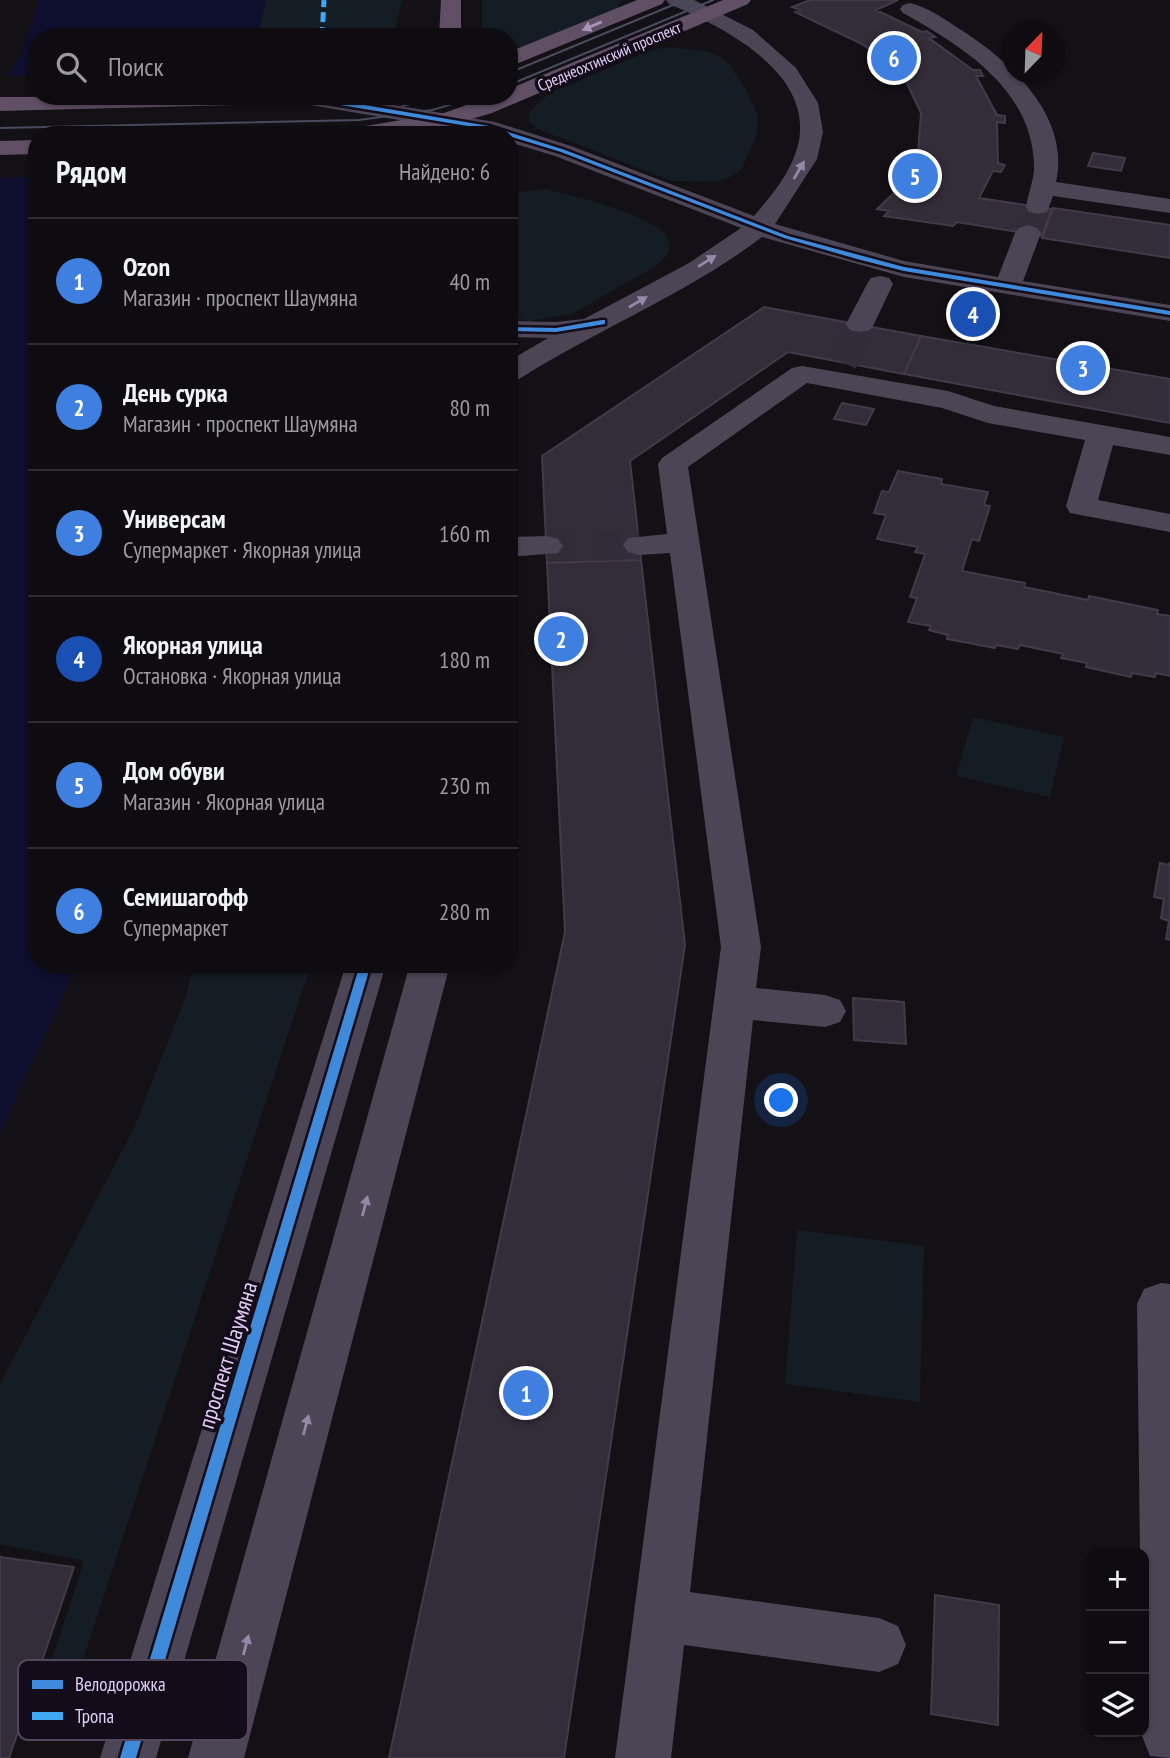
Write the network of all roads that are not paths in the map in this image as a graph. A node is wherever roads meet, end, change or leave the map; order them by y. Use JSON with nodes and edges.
{"nodes":[{"id":1,"x":451,"y":0,"type":"edge"},
{"id":2,"x":655,"y":0,"type":"edge"},
{"id":3,"x":676,"y":0,"type":"edge"},
{"id":4,"x":741,"y":0,"type":"edge"},
{"id":5,"x":929,"y":0,"type":"edge"},
{"id":6,"x":710,"y":13,"type":"junction"},
{"id":7,"x":450,"y":28,"type":"edge"},
{"id":8,"x":518,"y":56,"type":"edge"},
{"id":9,"x":518,"y":94,"type":"edge"},
{"id":10,"x":28,"y":103,"type":"edge"},
{"id":11,"x":0,"y":104,"type":"edge"},
{"id":12,"x":349,"y":105,"type":"edge"},
{"id":13,"x":486,"y":105,"type":"edge"},
{"id":14,"x":446,"y":117,"type":"edge"},
{"id":15,"x":400,"y":126,"type":"edge"},
{"id":16,"x":479,"y":126,"type":"edge"},
{"id":17,"x":518,"y":137,"type":"edge"},
{"id":18,"x":28,"y":147,"type":"edge"},
{"id":19,"x":0,"y":148,"type":"edge"},
{"id":20,"x":518,"y":158,"type":"edge"},
{"id":21,"x":1170,"y":206,"type":"edge"},
{"id":22,"x":1028,"y":233,"type":"tunnel mouth"},
{"id":23,"x":749,"y":234,"type":"junction"},
{"id":24,"x":1073,"y":271,"type":"dead end"},
{"id":25,"x":880,"y":284,"type":"junction"},
{"id":26,"x":1020,"y":288,"type":"junction"},
{"id":27,"x":1170,"y":313,"type":"edge"},
{"id":28,"x":602,"y":322,"type":"junction"},
{"id":29,"x":860,"y":324,"type":"tunnel mouth"},
{"id":30,"x":518,"y":329,"type":"edge"},
{"id":31,"x":1170,"y":334,"type":"edge"},
{"id":32,"x":518,"y":368,"type":"edge"},
{"id":33,"x":1101,"y":434,"type":"junction"},
{"id":34,"x":1170,"y":446,"type":"edge"},
{"id":35,"x":1170,"y":523,"type":"edge"},
{"id":36,"x":684,"y":543,"type":"junction"},
{"id":37,"x":639,"y":545,"type":"tunnel mouth"},
{"id":38,"x":547,"y":546,"type":"tunnel mouth"},
{"id":39,"x":518,"y":547,"type":"edge"},
{"id":40,"x":363,"y":973,"type":"edge"},
{"id":41,"x":428,"y":973,"type":"edge"},
{"id":42,"x":734,"y":1002,"type":"junction"},
{"id":43,"x":825,"y":1011,"type":"dead end"},
{"id":44,"x":1170,"y":1306,"type":"edge"},
{"id":45,"x":662,"y":1615,"type":"junction"},
{"id":46,"x":879,"y":1645,"type":"dead end"},
{"id":47,"x":157,"y":1660,"type":"edge"},
{"id":48,"x":242,"y":1660,"type":"edge"},
{"id":49,"x":1170,"y":1736,"type":"edge"},
{"id":50,"x":133,"y":1740,"type":"edge"},
{"id":51,"x":221,"y":1740,"type":"edge"},
{"id":52,"x":128,"y":1758,"type":"edge"},
{"id":53,"x":216,"y":1758,"type":"edge"},
{"id":54,"x":643,"y":1758,"type":"edge"}],
"edges":[{"from":1,"to":7,"type":"main road"},
{"from":2,"to":8,"type":"main road","name":"Среднеохтинский проспект","one_way":true},
{"from":3,"to":6,"type":"street"},
{"from":4,"to":6,"type":"main road","name":"Среднеохтинский проспект"},
{"from":5,"to":21,"type":"street"},
{"from":6,"to":9,"type":"main road","name":"Среднеохтинский проспект"},
{"from":23,"to":6,"type":"street","one_way":true},
{"from":10,"to":11,"type":"main road"},
{"from":12,"to":14,"type":"street"},
{"from":13,"to":14,"type":"main road","name":"Среднеохтинский проспект"},
{"from":14,"to":15,"type":"main road","name":"Среднеохтинский проспект"},
{"from":14,"to":16,"type":"street"},
{"from":17,"to":23,"type":"street"},
{"from":18,"to":19,"type":"main road"},
{"from":20,"to":23,"type":"street"},
{"from":22,"to":26,"type":"street"},
{"from":23,"to":25,"type":"street"},
{"from":23,"to":26,"type":"street"},
{"from":28,"to":23,"type":"street","one_way":true},
{"from":24,"to":26,"type":"street"},
{"from":25,"to":29,"type":"street"},
{"from":25,"to":31,"type":"street"},
{"from":26,"to":27,"type":"street"},
{"from":28,"to":30,"type":"street"},
{"from":28,"to":32,"type":"street"},
{"from":33,"to":34,"type":"street"},
{"from":33,"to":35,"type":"street"},
{"from":33,"to":36,"type":"street"},
{"from":36,"to":37,"type":"street"},
{"from":36,"to":42,"type":"street"},
{"from":38,"to":39,"type":"street"},
{"from":40,"to":47,"type":"street","name":"проспект Шаумяна"},
{"from":48,"to":41,"type":"street","one_way":true},
{"from":42,"to":43,"type":"street"},
{"from":42,"to":45,"type":"street"},
{"from":44,"to":49,"type":"street"},
{"from":45,"to":46,"type":"street"},
{"from":45,"to":54,"type":"street"},
{"from":50,"to":52,"type":"street","name":"проспект Шаумяна"},
{"from":53,"to":51,"type":"street","one_way":true}]}
